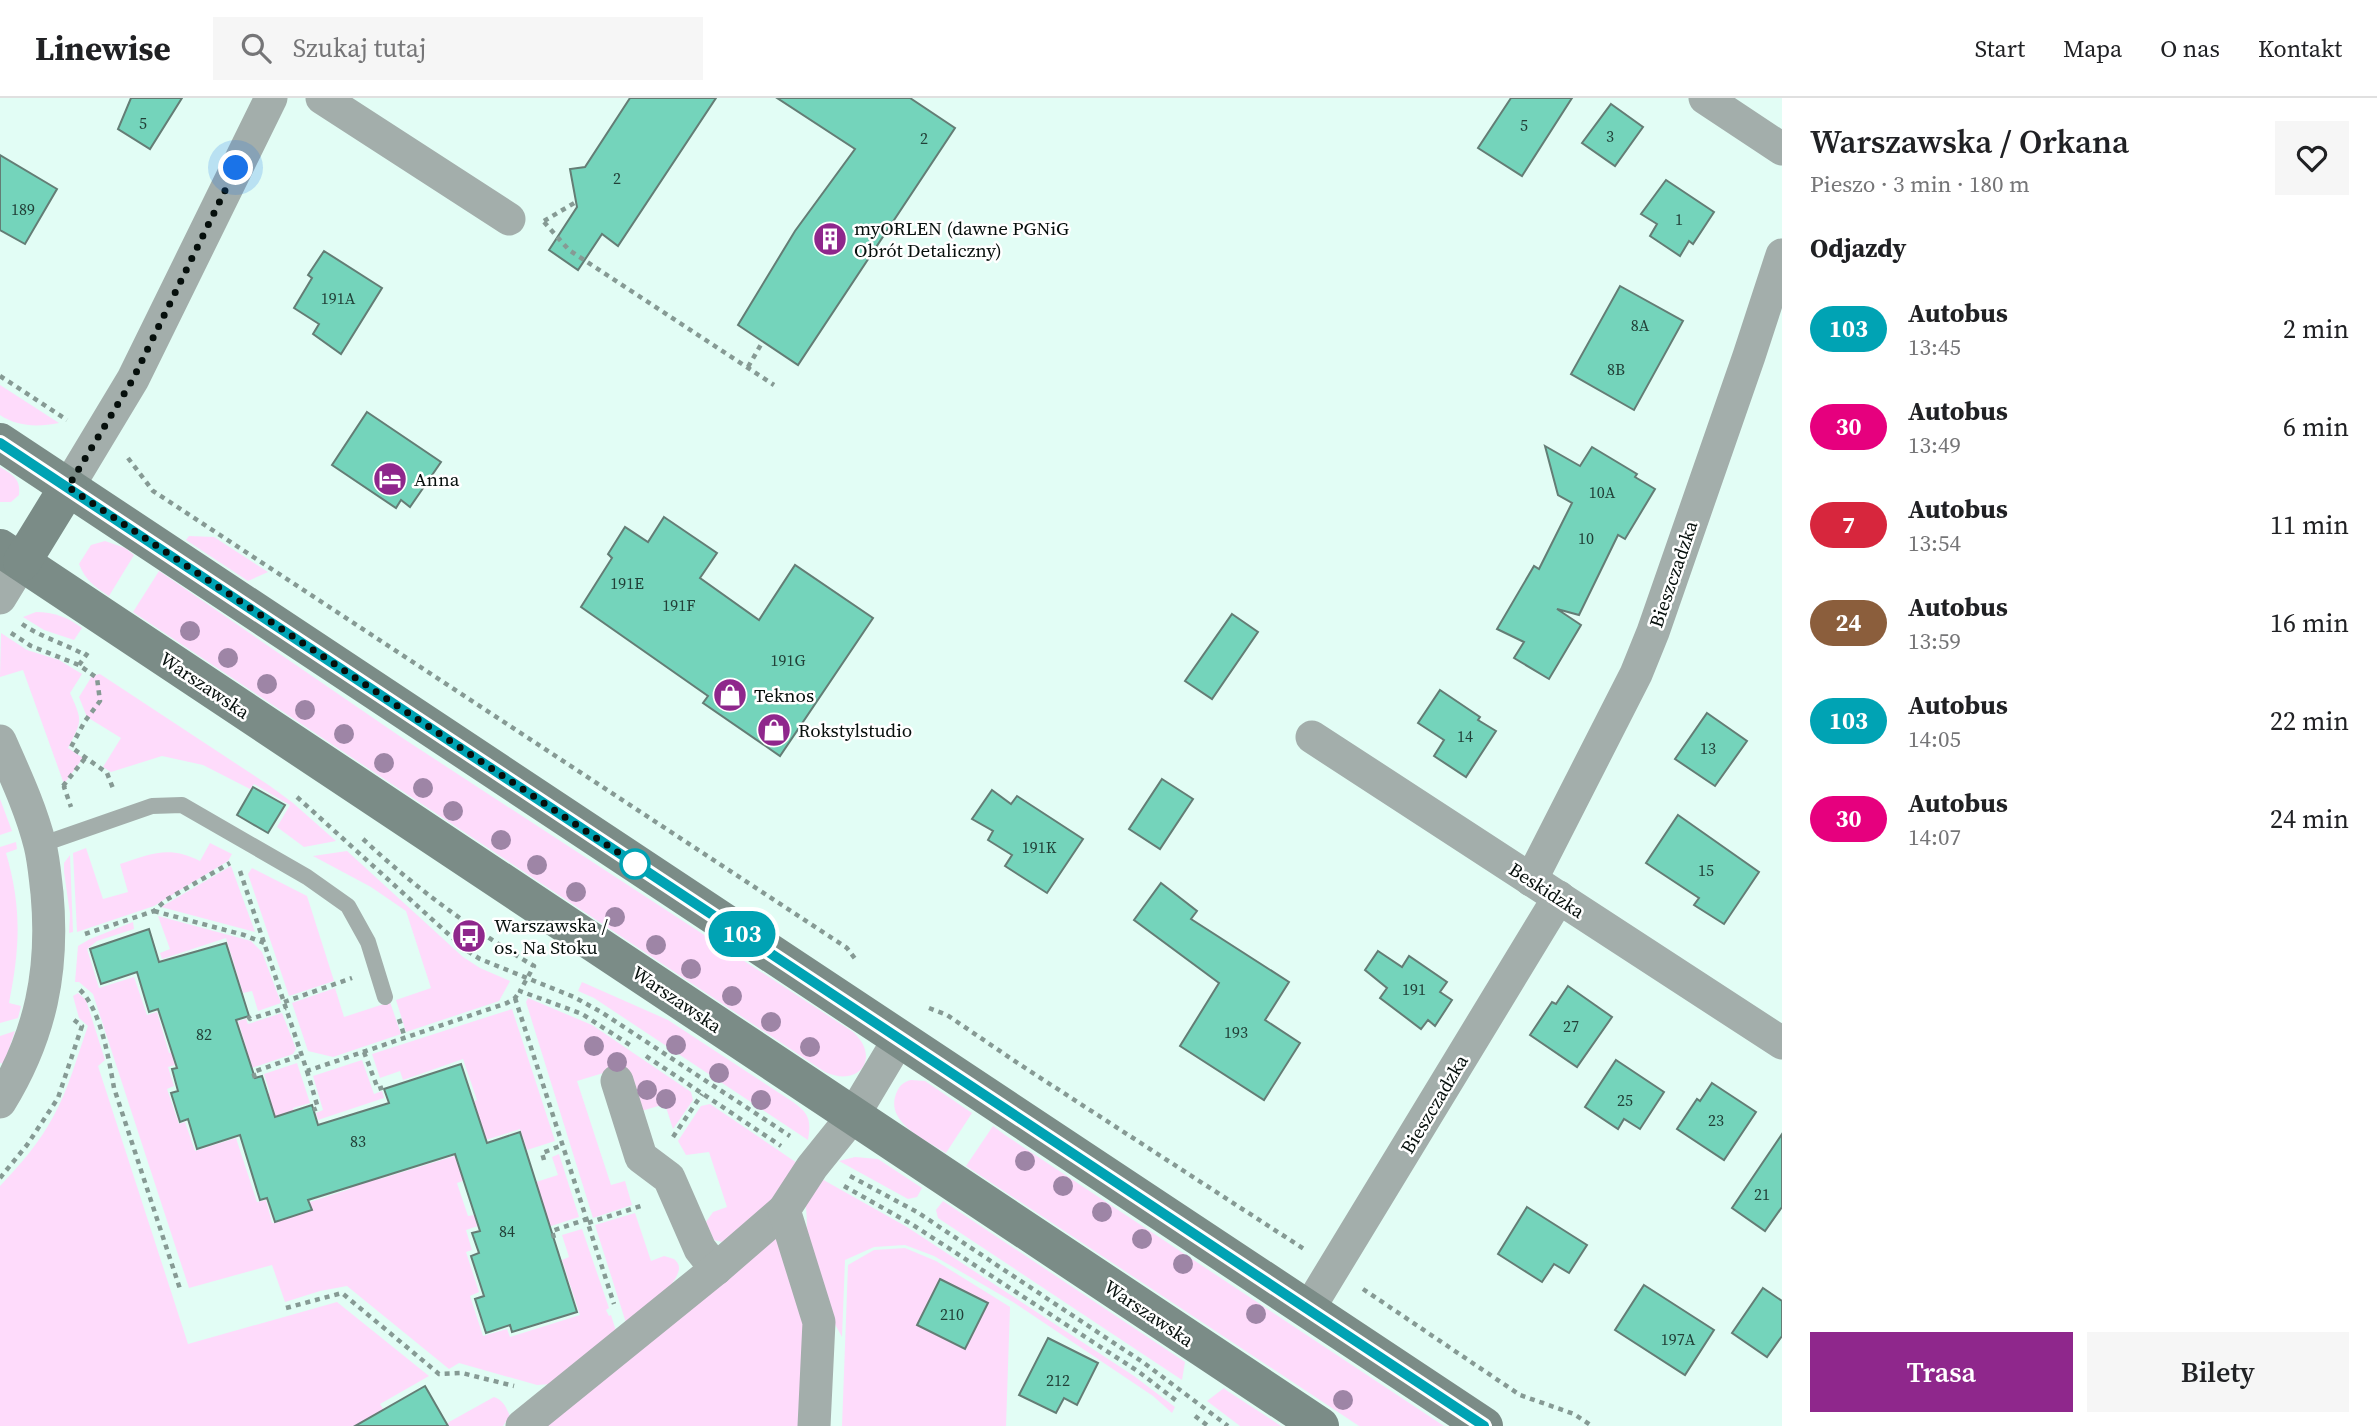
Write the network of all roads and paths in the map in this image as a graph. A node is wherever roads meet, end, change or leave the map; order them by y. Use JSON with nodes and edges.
{"nodes":[{"id":1,"x":271,"y":98,"type":"edge"},
{"id":2,"x":322,"y":98,"type":"edge"},
{"id":3,"x":1705,"y":98,"type":"edge"},
{"id":4,"x":1782,"y":149,"type":"edge"},
{"id":5,"x":576,"y":202,"type":"dead end"},
{"id":6,"x":522,"y":218,"type":"joint"},
{"id":7,"x":544,"y":222,"type":"junction"},
{"id":8,"x":1782,"y":255,"type":"edge"},
{"id":9,"x":763,"y":341,"type":"dead end"},
{"id":10,"x":748,"y":367,"type":"junction"},
{"id":11,"x":0,"y":376,"type":"edge"},
{"id":12,"x":774,"y":384,"type":"dead end"},
{"id":13,"x":68,"y":421,"type":"dead end"},
{"id":14,"x":0,"y":442,"type":"edge"},
{"id":15,"x":124,"y":456,"type":"dead end"},
{"id":16,"x":68,"y":487,"type":"junction"},
{"id":17,"x":11,"y":555,"type":"edge"},
{"id":18,"x":6,"y":616,"type":"edge"},
{"id":19,"x":86,"y":656,"type":"dead end"},
{"id":20,"x":1312,"y":737,"type":"dead end"},
{"id":21,"x":0,"y":741,"type":"edge"},
{"id":22,"x":65,"y":785,"type":"dead end"},
{"id":23,"x":287,"y":790,"type":"dead end"},
{"id":24,"x":116,"y":797,"type":"dead end"},
{"id":25,"x":73,"y":813,"type":"dead end"},
{"id":26,"x":40,"y":845,"type":"junction"},
{"id":27,"x":236,"y":860,"type":"dead end"},
{"id":28,"x":223,"y":867,"type":"dead end"},
{"id":29,"x":1531,"y":880,"type":"junction"},
{"id":30,"x":1559,"y":897,"type":"junction"},
{"id":31,"x":154,"y":911,"type":"junction"},
{"id":32,"x":75,"y":938,"type":"dead end"},
{"id":33,"x":264,"y":943,"type":"junction"},
{"id":34,"x":860,"y":966,"type":"dead end"},
{"id":35,"x":377,"y":969,"type":"junction"},
{"id":36,"x":531,"y":972,"type":"dead end"},
{"id":37,"x":527,"y":979,"type":"junction"},
{"id":38,"x":70,"y":986,"type":"dead end"},
{"id":39,"x":520,"y":991,"type":"junction"},
{"id":40,"x":385,"y":998,"type":"dead end"},
{"id":41,"x":515,"y":998,"type":"junction"},
{"id":42,"x":285,"y":1005,"type":"junction"},
{"id":43,"x":925,"y":1006,"type":"dead end"},
{"id":44,"x":248,"y":1016,"type":"dead end"},
{"id":45,"x":899,"y":1039,"type":"junction"},
{"id":46,"x":1782,"y":1042,"type":"edge"},
{"id":47,"x":364,"y":1052,"type":"junction"},
{"id":48,"x":302,"y":1055,"type":"junction"},
{"id":49,"x":307,"y":1071,"type":"junction"},
{"id":50,"x":255,"y":1078,"type":"dead end"},
{"id":51,"x":617,"y":1081,"type":"dead end"},
{"id":52,"x":384,"y":1087,"type":"dead end"},
{"id":53,"x":702,"y":1094,"type":"junction"},
{"id":54,"x":0,"y":1101,"type":"edge"},
{"id":55,"x":313,"y":1110,"type":"dead end"},
{"id":56,"x":689,"y":1114,"type":"dead end"},
{"id":57,"x":853,"y":1116,"type":"junction"},
{"id":58,"x":794,"y":1139,"type":"dead end"},
{"id":59,"x":563,"y":1145,"type":"junction"},
{"id":60,"x":789,"y":1151,"type":"dead end"},
{"id":61,"x":544,"y":1160,"type":"dead end"},
{"id":62,"x":843,"y":1171,"type":"dead end"},
{"id":63,"x":843,"y":1186,"type":"dead end"},
{"id":64,"x":676,"y":1195,"type":"junction"},
{"id":65,"x":783,"y":1210,"type":"junction"},
{"id":66,"x":588,"y":1221,"type":"junction"},
{"id":67,"x":554,"y":1238,"type":"dead end"},
{"id":68,"x":1310,"y":1253,"type":"dead end"},
{"id":69,"x":716,"y":1269,"type":"junction"},
{"id":70,"x":1359,"y":1286,"type":"dead end"},
{"id":71,"x":181,"y":1292,"type":"dead end"},
{"id":72,"x":286,"y":1308,"type":"dead end"},
{"id":73,"x":615,"y":1308,"type":"dead end"},
{"id":74,"x":1308,"y":1310,"type":"junction"},
{"id":75,"x":518,"y":1387,"type":"dead end"},
{"id":76,"x":1178,"y":1402,"type":"dead end"},
{"id":77,"x":1195,"y":1416,"type":"dead end"},
{"id":78,"x":522,"y":1426,"type":"edge"},
{"id":79,"x":814,"y":1426,"type":"edge"},
{"id":80,"x":1208,"y":1426,"type":"edge"},
{"id":81,"x":1228,"y":1426,"type":"edge"},
{"id":82,"x":1320,"y":1426,"type":"edge"},
{"id":83,"x":1484,"y":1426,"type":"edge"},
{"id":84,"x":1592,"y":1426,"type":"edge"}],
"edges":[{"from":1,"to":16,"type":"street"},
{"from":2,"to":6,"type":"street"},
{"from":3,"to":4,"type":"street"},
{"from":5,"to":7,"type":"path"},
{"from":6,"to":7,"type":"path"},
{"from":7,"to":10,"type":"path"},
{"from":8,"to":29,"type":"street","name":"Bieszczadzka"},
{"from":9,"to":10,"type":"path"},
{"from":10,"to":12,"type":"path"},
{"from":11,"to":13,"type":"path"},
{"from":14,"to":16,"type":"main road"},
{"from":15,"to":34,"type":"path"},
{"from":16,"to":17,"type":"main road"},
{"from":16,"to":45,"type":"main road"},
{"from":17,"to":18,"type":"street"},
{"from":17,"to":57,"type":"main road","name":"Warszawska"},
{"from":18,"to":19,"type":"path"},
{"from":18,"to":24,"type":"path"},
{"from":20,"to":29,"type":"street","name":"Beskidzka"},
{"from":21,"to":26,"type":"street"},
{"from":22,"to":25,"type":"path"},
{"from":23,"to":37,"type":"path"},
{"from":26,"to":35,"type":"lane"},
{"from":26,"to":54,"type":"street"},
{"from":27,"to":33,"type":"path"},
{"from":28,"to":31,"type":"path"},
{"from":29,"to":30,"type":"street","name":"Beskidzka"},
{"from":30,"to":46,"type":"street","name":"Beskidzka"},
{"from":30,"to":74,"type":"street","name":"Bieszczadzka"},
{"from":31,"to":32,"type":"path"},
{"from":31,"to":33,"type":"path"},
{"from":33,"to":42,"type":"path"},
{"from":35,"to":40,"type":"lane"},
{"from":35,"to":42,"type":"path"},
{"from":36,"to":37,"type":"path"},
{"from":37,"to":39,"type":"path"},
{"from":37,"to":58,"type":"path"},
{"from":38,"to":71,"type":"path"},
{"from":39,"to":41,"type":"path"},
{"from":39,"to":53,"type":"path"},
{"from":41,"to":47,"type":"path"},
{"from":41,"to":59,"type":"path"},
{"from":42,"to":44,"type":"path"},
{"from":42,"to":48,"type":"path"},
{"from":43,"to":68,"type":"path"},
{"from":45,"to":57,"type":"street"},
{"from":45,"to":74,"type":"main road"},
{"from":47,"to":49,"type":"path"},
{"from":47,"to":52,"type":"path"},
{"from":48,"to":49,"type":"path"},
{"from":48,"to":50,"type":"path"},
{"from":49,"to":55,"type":"path"},
{"from":51,"to":64,"type":"street"},
{"from":53,"to":56,"type":"path"},
{"from":53,"to":60,"type":"path"},
{"from":57,"to":65,"type":"street"},
{"from":57,"to":82,"type":"main road","name":"Warszawska"},
{"from":59,"to":61,"type":"path"},
{"from":59,"to":66,"type":"path"},
{"from":62,"to":81,"type":"path"},
{"from":63,"to":76,"type":"path"},
{"from":64,"to":66,"type":"path"},
{"from":64,"to":69,"type":"street"},
{"from":65,"to":69,"type":"street"},
{"from":65,"to":79,"type":"street"},
{"from":66,"to":67,"type":"path"},
{"from":66,"to":73,"type":"path"},
{"from":69,"to":78,"type":"street"},
{"from":70,"to":84,"type":"path"},
{"from":72,"to":75,"type":"path"},
{"from":74,"to":83,"type":"main road"},
{"from":77,"to":80,"type":"path"}]}
